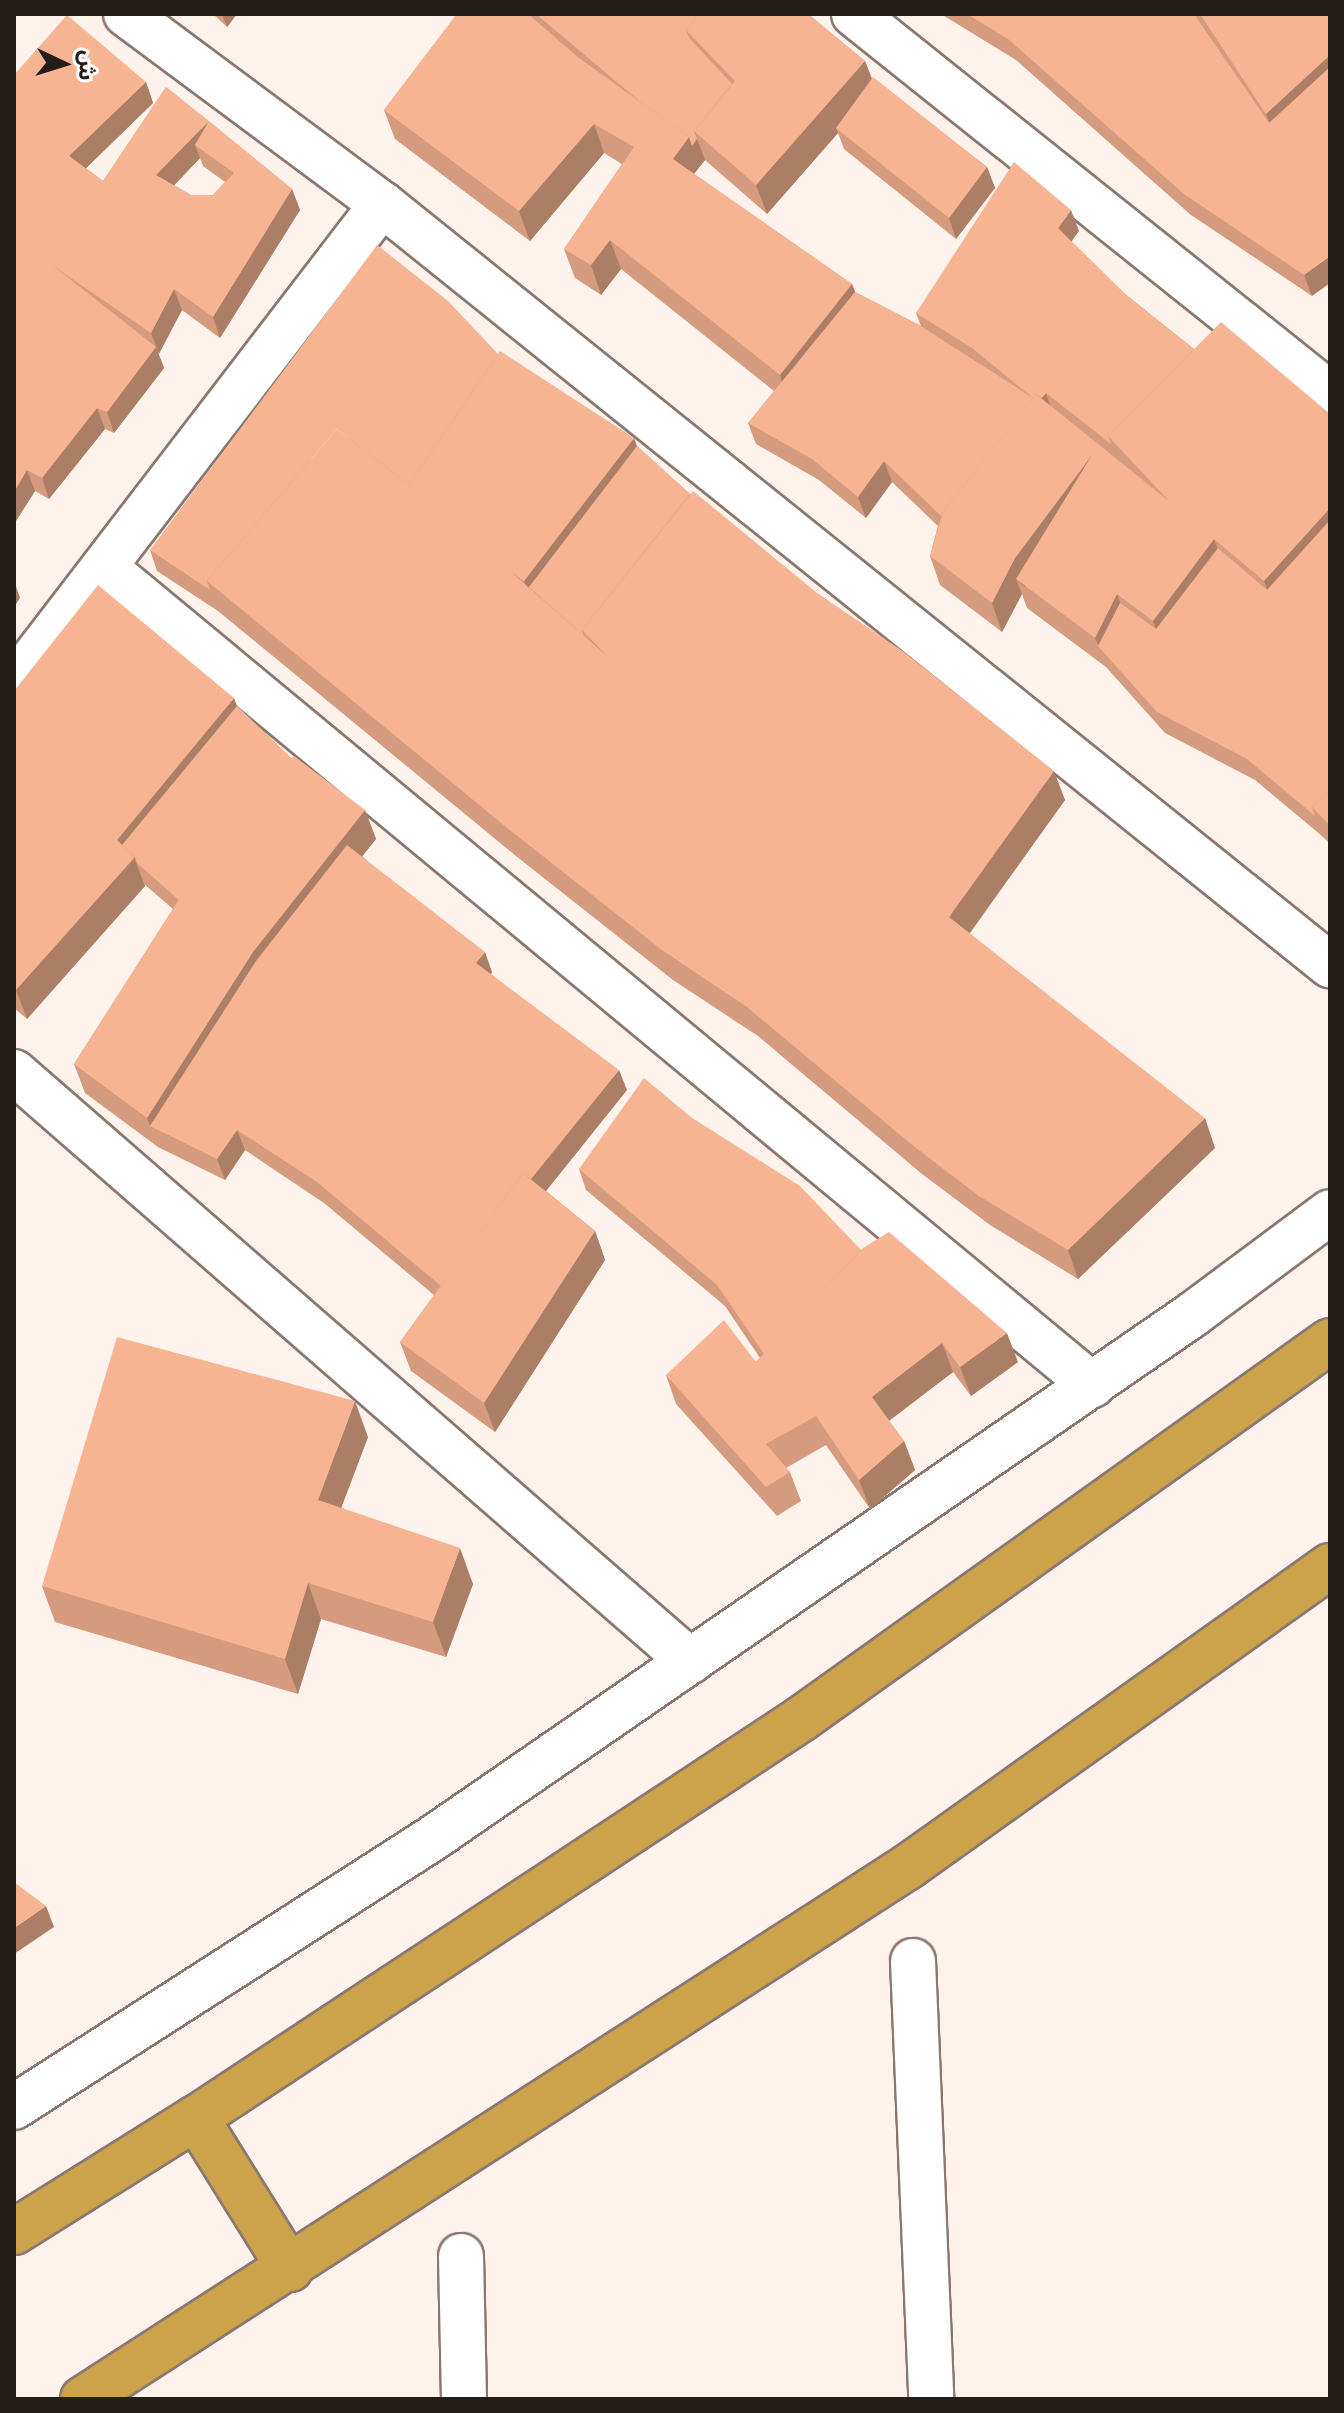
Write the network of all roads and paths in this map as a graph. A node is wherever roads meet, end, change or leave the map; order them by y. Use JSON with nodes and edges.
{"nodes":[{"id":1,"x":126,"y":14,"type":"edge"},
{"id":2,"x":854,"y":14,"type":"edge"},
{"id":3,"x":382,"y":204,"type":"junction"},
{"id":4,"x":1330,"y":394,"type":"edge"},
{"id":5,"x":104,"y":567,"type":"junction"},
{"id":6,"x":14,"y":684,"type":"edge"},
{"id":7,"x":1330,"y":965,"type":"edge"},
{"id":8,"x":14,"y":1072,"type":"edge"},
{"id":9,"x":1330,"y":1212,"type":"edge"},
{"id":10,"x":1330,"y":1341,"type":"edge"},
{"id":11,"x":1092,"y":1385,"type":"junction"},
{"id":12,"x":1330,"y":1566,"type":"edge"},
{"id":13,"x":690,"y":1661,"type":"junction"},
{"id":14,"x":913,"y":1961,"type":"dead end"},
{"id":15,"x":14,"y":2107,"type":"edge"},
{"id":16,"x":196,"y":2118,"type":"junction"},
{"id":17,"x":14,"y":2232,"type":"edge"},
{"id":18,"x":461,"y":2256,"type":"dead end"},
{"id":19,"x":290,"y":2269,"type":"junction"},
{"id":20,"x":83,"y":2399,"type":"edge"},
{"id":21,"x":464,"y":2399,"type":"edge"},
{"id":22,"x":931,"y":2399,"type":"edge"}],
"edges":[{"from":1,"to":3,"type":"street"},
{"from":2,"to":4,"type":"street"},
{"from":3,"to":5,"type":"street"},
{"from":3,"to":7,"type":"street"},
{"from":5,"to":6,"type":"street"},
{"from":5,"to":11,"type":"street"},
{"from":8,"to":13,"type":"street"},
{"from":9,"to":11,"type":"street"},
{"from":10,"to":16,"type":"highway"},
{"from":11,"to":13,"type":"street"},
{"from":12,"to":19,"type":"highway"},
{"from":13,"to":15,"type":"street"},
{"from":14,"to":22,"type":"street"},
{"from":16,"to":17,"type":"highway"},
{"from":16,"to":19,"type":"highway"},
{"from":18,"to":21,"type":"street"},
{"from":19,"to":20,"type":"highway"}]}
